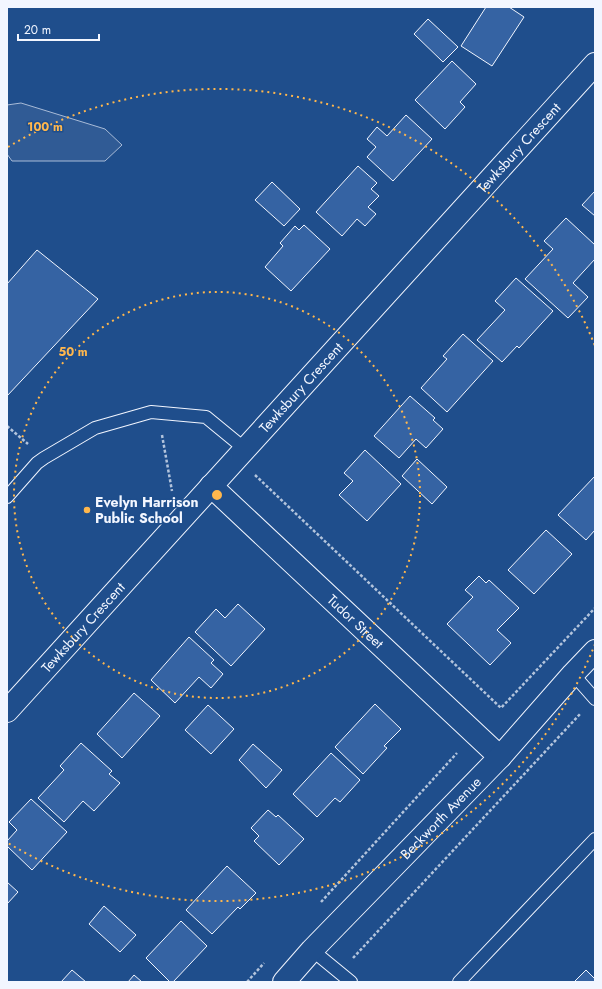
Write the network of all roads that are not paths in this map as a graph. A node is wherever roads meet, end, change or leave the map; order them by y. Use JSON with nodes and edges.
{"nodes":[{"id":1,"x":595,"y":64,"type":"edge"},
{"id":2,"x":245,"y":449,"type":"junction"},
{"id":3,"x":211,"y":486,"type":"junction"},
{"id":4,"x":7,"y":497,"type":"edge"},
{"id":5,"x":595,"y":651,"type":"edge"},
{"id":6,"x":573,"y":674,"type":"junction"},
{"id":7,"x":595,"y":699,"type":"edge"},
{"id":8,"x":7,"y":711,"type":"edge"},
{"id":9,"x":500,"y":757,"type":"junction"},
{"id":10,"x":595,"y":839,"type":"edge"},
{"id":11,"x":312,"y":950,"type":"junction"},
{"id":12,"x":284,"y":982,"type":"edge"},
{"id":13,"x":351,"y":982,"type":"edge"},
{"id":14,"x":459,"y":982,"type":"edge"}],
"edges":[{"from":1,"to":2,"type":"street","name":"Tewksbury Crescent"},
{"from":2,"to":3,"type":"street","name":"Tewksbury Crescent"},
{"from":2,"to":4,"type":"lane"},
{"from":3,"to":8,"type":"street","name":"Tewksbury Crescent"},
{"from":3,"to":9,"type":"street","name":"Tudor Street"},
{"from":5,"to":6,"type":"street","name":"Beckworth Avenue"},
{"from":6,"to":7,"type":"lane"},
{"from":6,"to":9,"type":"street","name":"Beckworth Avenue"},
{"from":9,"to":11,"type":"street","name":"Beckworth Avenue"},
{"from":10,"to":14,"type":"lane"},
{"from":11,"to":12,"type":"street","name":"Beckworth Avenue"},
{"from":11,"to":13,"type":"lane"}]}
